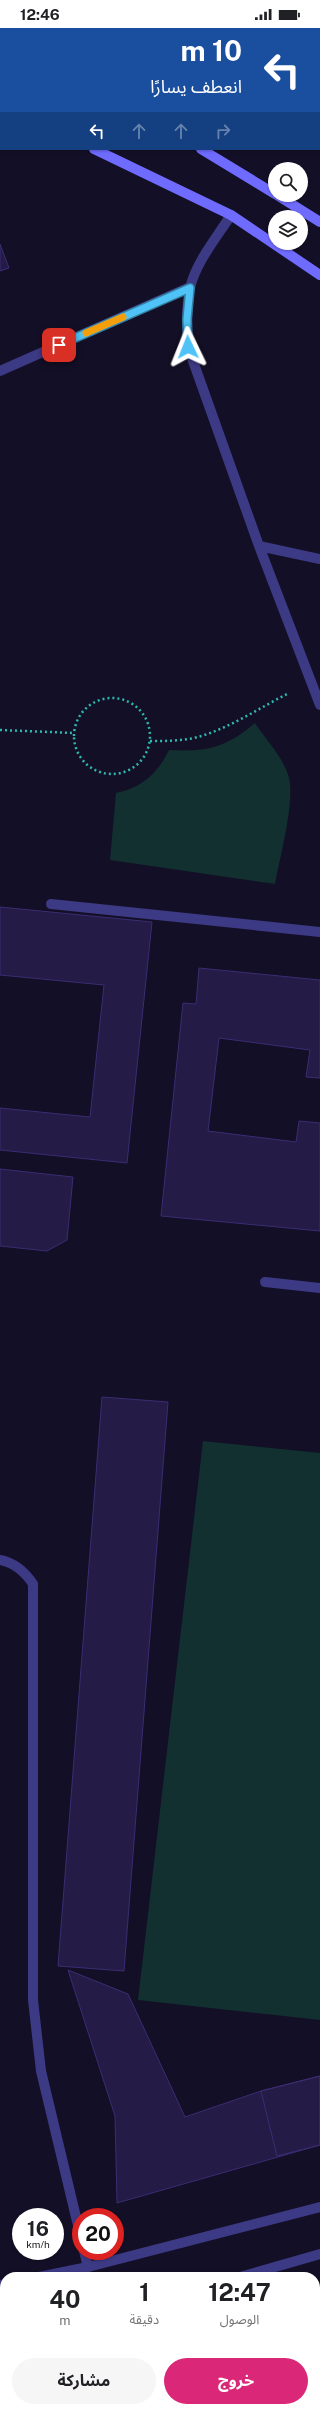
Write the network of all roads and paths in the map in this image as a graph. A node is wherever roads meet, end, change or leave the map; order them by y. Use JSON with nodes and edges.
{"nodes":[{"id":1,"x":96,"y":150,"type":"edge"},
{"id":2,"x":203,"y":150,"type":"edge"},
{"id":3,"x":268,"y":189,"type":"edge"},
{"id":4,"x":289,"y":202,"type":"edge"},
{"id":5,"x":231,"y":215,"type":"junction"},
{"id":6,"x":320,"y":222,"type":"edge"},
{"id":7,"x":320,"y":275,"type":"edge"},
{"id":8,"x":190,"y":288,"type":"junction"},
{"id":9,"x":0,"y":370,"type":"edge"},
{"id":10,"x":259,"y":546,"type":"junction"},
{"id":11,"x":320,"y":559,"type":"edge"},
{"id":12,"x":311,"y":682,"type":"junction"},
{"id":13,"x":320,"y":705,"type":"edge"},
{"id":14,"x":0,"y":730,"type":"edge"},
{"id":15,"x":74,"y":733,"type":"junction"},
{"id":16,"x":150,"y":741,"type":"junction"},
{"id":17,"x":51,"y":904,"type":"dead end"},
{"id":18,"x":320,"y":932,"type":"edge"},
{"id":19,"x":265,"y":1282,"type":"dead end"},
{"id":20,"x":320,"y":1288,"type":"edge"},
{"id":21,"x":0,"y":1560,"type":"edge"},
{"id":22,"x":320,"y":2207,"type":"edge"},
{"id":23,"x":74,"y":2208,"type":"edge"},
{"id":24,"x":320,"y":2254,"type":"edge"},
{"id":25,"x":86,"y":2260,"type":"edge"},
{"id":26,"x":88,"y":2267,"type":"junction"},
{"id":27,"x":64,"y":2272,"type":"edge"},
{"id":28,"x":257,"y":2272,"type":"edge"}],
"edges":[{"from":1,"to":5,"type":"main road"},
{"from":2,"to":3,"type":"main road"},
{"from":4,"to":6,"type":"main road"},
{"from":5,"to":7,"type":"main road"},
{"from":5,"to":8,"type":"street"},
{"from":8,"to":9,"type":"street"},
{"from":8,"to":10,"type":"street"},
{"from":10,"to":11,"type":"street"},
{"from":10,"to":12,"type":"street"},
{"from":12,"to":13,"type":"street"},
{"from":12,"to":16,"type":"path"},
{"from":14,"to":15,"type":"path"},
{"from":15,"to":16,"type":"path"},
{"from":15,"to":16,"type":"path"},
{"from":17,"to":18,"type":"street"},
{"from":19,"to":20,"type":"street"},
{"from":21,"to":23,"type":"street"},
{"from":22,"to":26,"type":"street"},
{"from":24,"to":28,"type":"street"},
{"from":25,"to":26,"type":"street"},
{"from":26,"to":27,"type":"street"}]}
